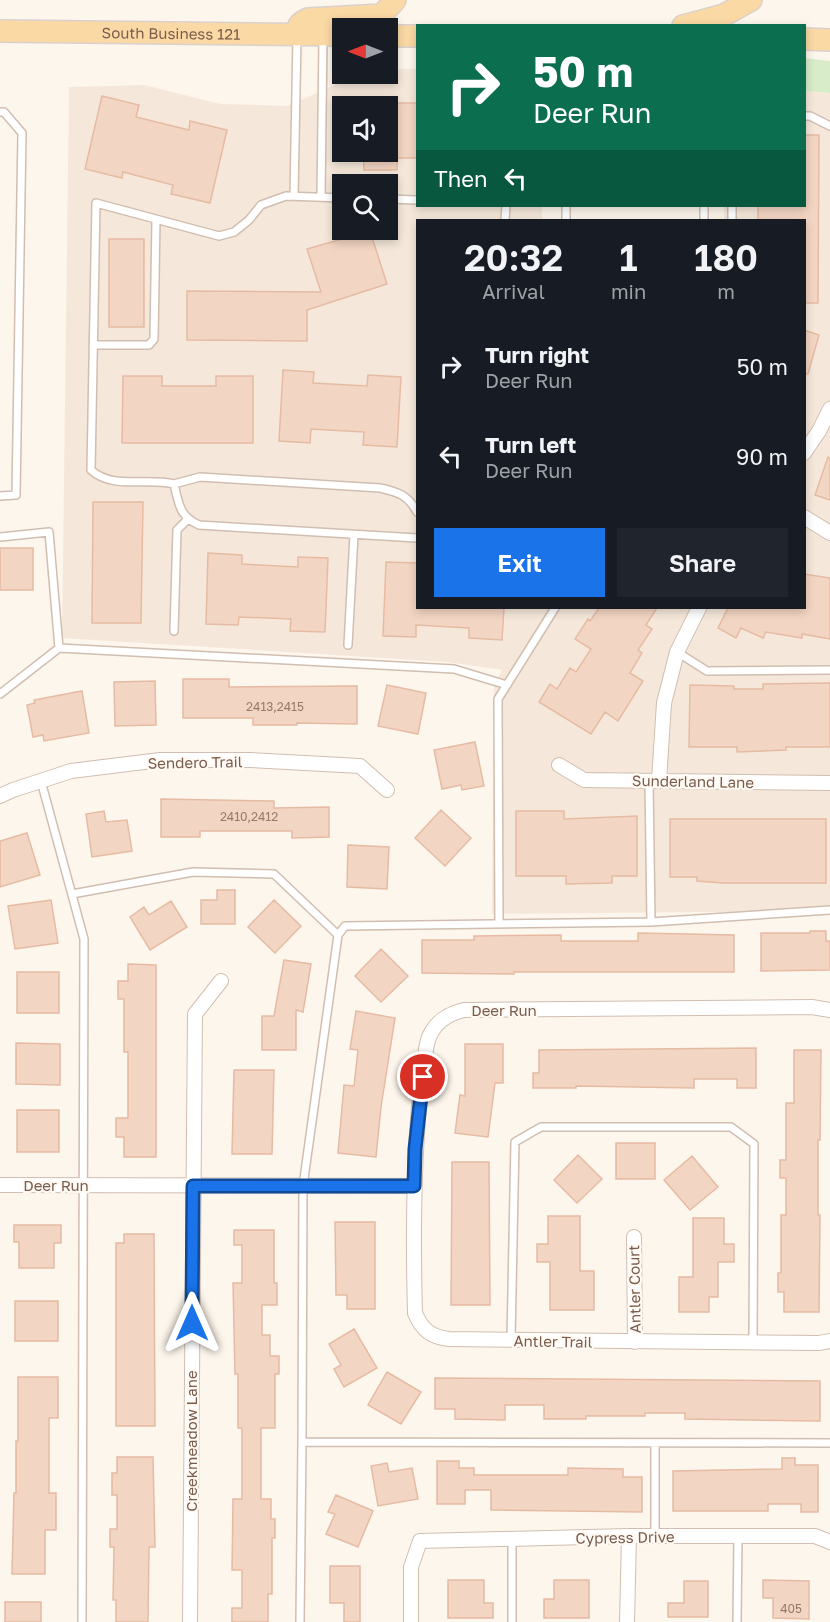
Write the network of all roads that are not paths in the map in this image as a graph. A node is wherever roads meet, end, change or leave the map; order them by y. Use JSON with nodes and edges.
{"nodes":[{"id":1,"x":395,"y":0,"type":"edge"},
{"id":2,"x":751,"y":0,"type":"edge"},
{"id":3,"x":690,"y":24,"type":"edge"},
{"id":4,"x":0,"y":31,"type":"edge"},
{"id":5,"x":297,"y":35,"type":"junction"},
{"id":6,"x":332,"y":35,"type":"edge"},
{"id":7,"x":398,"y":36,"type":"edge"},
{"id":8,"x":416,"y":36,"type":"edge"},
{"id":9,"x":806,"y":39,"type":"edge"},
{"id":10,"x":830,"y":41,"type":"edge"},
{"id":11,"x":0,"y":112,"type":"edge"},
{"id":12,"x":806,"y":116,"type":"edge"},
{"id":13,"x":830,"y":126,"type":"edge"},
{"id":14,"x":294,"y":196,"type":"junction"},
{"id":15,"x":321,"y":197,"type":"junction"},
{"id":16,"x":332,"y":198,"type":"edge"},
{"id":17,"x":398,"y":199,"type":"edge"},
{"id":18,"x":416,"y":200,"type":"edge"},
{"id":19,"x":156,"y":219,"type":"junction"},
{"id":20,"x":93,"y":345,"type":"junction"},
{"id":21,"x":830,"y":409,"type":"edge"},
{"id":22,"x":806,"y":450,"type":"edge"},
{"id":23,"x":174,"y":484,"type":"junction"},
{"id":24,"x":0,"y":496,"type":"edge"},
{"id":25,"x":416,"y":510,"type":"edge"},
{"id":26,"x":806,"y":519,"type":"edge"},
{"id":27,"x":187,"y":520,"type":"junction"},
{"id":28,"x":830,"y":533,"type":"edge"},
{"id":29,"x":354,"y":535,"type":"junction"},
{"id":30,"x":0,"y":537,"type":"edge"},
{"id":31,"x":416,"y":538,"type":"edge"},
{"id":32,"x":554,"y":609,"type":"edge"},
{"id":33,"x":698,"y":609,"type":"edge"},
{"id":34,"x":174,"y":631,"type":"dead end"},
{"id":35,"x":348,"y":645,"type":"dead end"},
{"id":36,"x":60,"y":648,"type":"junction"},
{"id":37,"x":677,"y":652,"type":"junction"},
{"id":38,"x":830,"y":670,"type":"edge"},
{"id":39,"x":507,"y":685,"type":"junction"},
{"id":40,"x":0,"y":694,"type":"edge"},
{"id":41,"x":559,"y":765,"type":"dead end"},
{"id":42,"x":40,"y":781,"type":"junction"},
{"id":43,"x":654,"y":781,"type":"junction"},
{"id":44,"x":830,"y":783,"type":"edge"},
{"id":45,"x":387,"y":790,"type":"dead end"},
{"id":46,"x":0,"y":796,"type":"edge"},
{"id":47,"x":72,"y":894,"type":"junction"},
{"id":48,"x":830,"y":910,"type":"edge"},
{"id":49,"x":651,"y":922,"type":"junction"},
{"id":50,"x":499,"y":924,"type":"junction"},
{"id":51,"x":338,"y":935,"type":"junction"},
{"id":52,"x":221,"y":981,"type":"dead end"},
{"id":53,"x":830,"y":1010,"type":"edge"},
{"id":54,"x":0,"y":1185,"type":"edge"},
{"id":55,"x":85,"y":1185,"type":"junction"},
{"id":56,"x":193,"y":1186,"type":"junction"},
{"id":57,"x":303,"y":1186,"type":"junction"},
{"id":58,"x":414,"y":1186,"type":"junction"},
{"id":59,"x":634,"y":1237,"type":"dead end"},
{"id":60,"x":512,"y":1340,"type":"junction"},
{"id":61,"x":830,"y":1341,"type":"edge"},
{"id":62,"x":635,"y":1342,"type":"junction"},
{"id":63,"x":753,"y":1342,"type":"junction"},
{"id":64,"x":302,"y":1442,"type":"junction"},
{"id":65,"x":830,"y":1443,"type":"edge"},
{"id":66,"x":655,"y":1444,"type":"junction"},
{"id":67,"x":628,"y":1536,"type":"junction"},
{"id":68,"x":655,"y":1536,"type":"junction"},
{"id":69,"x":738,"y":1536,"type":"junction"},
{"id":70,"x":512,"y":1539,"type":"junction"},
{"id":71,"x":830,"y":1542,"type":"edge"},
{"id":72,"x":82,"y":1622,"type":"edge"},
{"id":73,"x":190,"y":1622,"type":"edge"},
{"id":74,"x":300,"y":1622,"type":"edge"},
{"id":75,"x":411,"y":1622,"type":"edge"},
{"id":76,"x":512,"y":1622,"type":"edge"},
{"id":77,"x":627,"y":1622,"type":"edge"},
{"id":78,"x":738,"y":1622,"type":"edge"}],
"edges":[{"from":1,"to":5,"type":"main road"},
{"from":2,"to":3,"type":"main road"},
{"from":4,"to":5,"type":"main road","name":"South Business 121"},
{"from":5,"to":6,"type":"main road","name":"South Business 121"},
{"from":5,"to":14,"type":"lane"},
{"from":6,"to":15,"type":"lane"},
{"from":7,"to":8,"type":"main road"},
{"from":9,"to":10,"type":"main road"},
{"from":11,"to":24,"type":"lane"},
{"from":12,"to":13,"type":"lane"},
{"from":14,"to":15,"type":"lane"},
{"from":14,"to":19,"type":"lane"},
{"from":15,"to":16,"type":"lane"},
{"from":17,"to":18,"type":"lane"},
{"from":19,"to":20,"type":"lane"},
{"from":19,"to":20,"type":"lane"},
{"from":20,"to":23,"type":"lane"},
{"from":21,"to":22,"type":"street"},
{"from":23,"to":25,"type":"lane"},
{"from":23,"to":27,"type":"lane"},
{"from":26,"to":28,"type":"street"},
{"from":27,"to":29,"type":"lane"},
{"from":27,"to":34,"type":"lane"},
{"from":29,"to":31,"type":"lane"},
{"from":29,"to":35,"type":"lane"},
{"from":30,"to":36,"type":"lane"},
{"from":32,"to":39,"type":"lane"},
{"from":33,"to":37,"type":"street"},
{"from":36,"to":39,"type":"lane"},
{"from":36,"to":40,"type":"lane"},
{"from":37,"to":38,"type":"lane"},
{"from":37,"to":43,"type":"street"},
{"from":39,"to":50,"type":"lane"},
{"from":41,"to":43,"type":"street","name":"Sunderland Lane"},
{"from":42,"to":45,"type":"street","name":"Sendero Trail"},
{"from":42,"to":46,"type":"street","name":"Sendero Trail"},
{"from":42,"to":47,"type":"lane"},
{"from":43,"to":44,"type":"street","name":"Sunderland Lane"},
{"from":43,"to":49,"type":"lane"},
{"from":47,"to":51,"type":"lane"},
{"from":47,"to":55,"type":"lane"},
{"from":48,"to":49,"type":"lane"},
{"from":49,"to":50,"type":"lane"},
{"from":50,"to":51,"type":"lane"},
{"from":51,"to":57,"type":"lane"},
{"from":52,"to":56,"type":"street","name":"Creekmeadow Lane"},
{"from":53,"to":58,"type":"street","name":"Deer Run"},
{"from":54,"to":55,"type":"street","name":"Deer Run"},
{"from":55,"to":56,"type":"street","name":"Deer Run"},
{"from":55,"to":72,"type":"lane"},
{"from":56,"to":57,"type":"street","name":"Deer Run"},
{"from":56,"to":73,"type":"street","name":"Creekmeadow Lane"},
{"from":57,"to":58,"type":"street","name":"Deer Run"},
{"from":57,"to":64,"type":"lane"},
{"from":58,"to":60,"type":"street","name":"Antler Trail"},
{"from":59,"to":62,"type":"street","name":"Antler Court"},
{"from":60,"to":62,"type":"street","name":"Antler Trail"},
{"from":60,"to":63,"type":"lane"},
{"from":61,"to":63,"type":"street","name":"Antler Trail"},
{"from":62,"to":63,"type":"street","name":"Antler Trail"},
{"from":64,"to":66,"type":"lane"},
{"from":64,"to":74,"type":"lane"},
{"from":65,"to":66,"type":"lane"},
{"from":66,"to":68,"type":"lane"},
{"from":67,"to":68,"type":"street","name":"Cypress Drive"},
{"from":67,"to":70,"type":"street","name":"Cypress Drive"},
{"from":67,"to":77,"type":"street"},
{"from":68,"to":69,"type":"street","name":"Cypress Drive"},
{"from":69,"to":71,"type":"street","name":"Cypress Drive"},
{"from":69,"to":78,"type":"lane"},
{"from":70,"to":75,"type":"street","name":"Cypress Drive"},
{"from":70,"to":76,"type":"lane"}]}
